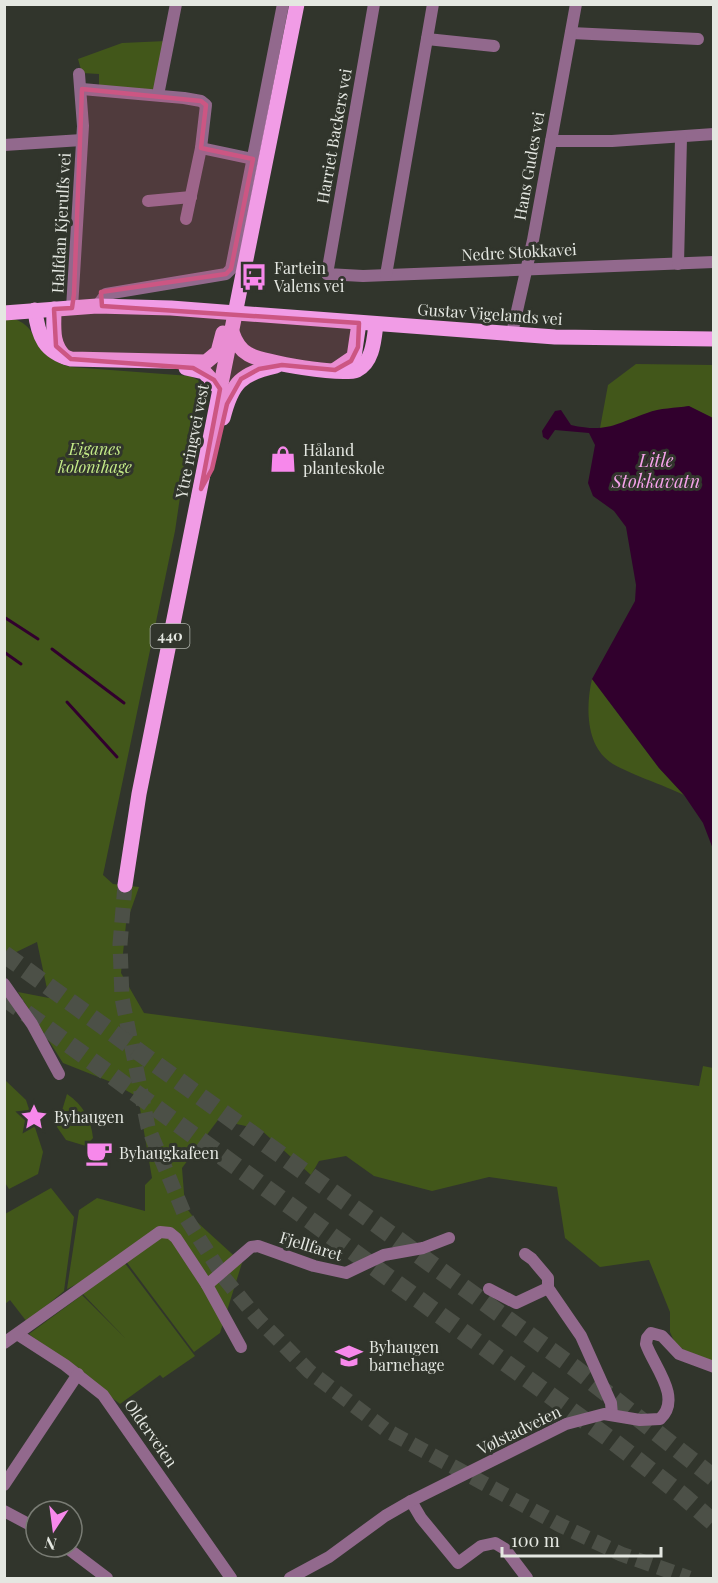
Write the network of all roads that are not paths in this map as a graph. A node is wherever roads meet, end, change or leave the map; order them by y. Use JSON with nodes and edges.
{"nodes":[{"id":1,"x":177,"y":4,"type":"edge"},
{"id":2,"x":283,"y":4,"type":"edge"},
{"id":3,"x":297,"y":4,"type":"edge"},
{"id":4,"x":374,"y":4,"type":"edge"},
{"id":5,"x":433,"y":4,"type":"edge"},
{"id":6,"x":576,"y":4,"type":"edge"},
{"id":7,"x":571,"y":33,"type":"junction"},
{"id":8,"x":427,"y":39,"type":"junction"},
{"id":9,"x":698,"y":39,"type":"dead end"},
{"id":10,"x":494,"y":46,"type":"dead end"},
{"id":11,"x":79,"y":74,"type":"dead end"},
{"id":12,"x":82,"y":89,"type":"junction"},
{"id":13,"x":158,"y":95,"type":"junction"},
{"id":14,"x":714,"y":134,"type":"edge"},
{"id":15,"x":681,"y":138,"type":"junction"},
{"id":16,"x":82,"y":140,"type":"junction"},
{"id":17,"x":551,"y":141,"type":"junction"},
{"id":18,"x":4,"y":145,"type":"edge"},
{"id":19,"x":201,"y":148,"type":"junction"},
{"id":20,"x":253,"y":159,"type":"junction"},
{"id":21,"x":191,"y":197,"type":"junction"},
{"id":22,"x":148,"y":201,"type":"dead end"},
{"id":23,"x":186,"y":219,"type":"dead end"},
{"id":24,"x":714,"y":262,"type":"edge"},
{"id":25,"x":678,"y":264,"type":"junction"},
{"id":26,"x":527,"y":268,"type":"junction"},
{"id":27,"x":327,"y":274,"type":"joint"},
{"id":28,"x":386,"y":275,"type":"junction"},
{"id":29,"x":238,"y":300,"type":"junction"},
{"id":30,"x":97,"y":306,"type":"junction"},
{"id":31,"x":72,"y":308,"type":"junction"},
{"id":32,"x":54,"y":309,"type":"junction"},
{"id":33,"x":35,"y":310,"type":"junction"},
{"id":34,"x":4,"y":313,"type":"edge"},
{"id":35,"x":359,"y":323,"type":"junction"},
{"id":36,"x":376,"y":324,"type":"junction"},
{"id":37,"x":232,"y":332,"type":"junction"},
{"id":38,"x":512,"y":333,"type":"junction"},
{"id":39,"x":714,"y":339,"type":"edge"},
{"id":40,"x":65,"y":357,"type":"junction"},
{"id":41,"x":118,"y":362,"type":"junction"},
{"id":42,"x":282,"y":365,"type":"junction"},
{"id":43,"x":335,"y":370,"type":"junction"},
{"id":44,"x":220,"y":389,"type":"junction"},
{"id":45,"x":201,"y":489,"type":"junction"},
{"id":46,"x":125,"y":885,"type":"tunnel mouth"},
{"id":47,"x":4,"y":984,"type":"edge"},
{"id":48,"x":59,"y":1074,"type":"dead end"},
{"id":49,"x":449,"y":1238,"type":"dead end"},
{"id":50,"x":525,"y":1254,"type":"dead end"},
{"id":51,"x":207,"y":1285,"type":"junction"},
{"id":52,"x":548,"y":1288,"type":"junction"},
{"id":53,"x":489,"y":1289,"type":"dead end"},
{"id":54,"x":17,"y":1334,"type":"junction"},
{"id":55,"x":4,"y":1343,"type":"edge"},
{"id":56,"x":241,"y":1347,"type":"dead end"},
{"id":57,"x":714,"y":1367,"type":"edge"},
{"id":58,"x":78,"y":1374,"type":"junction"},
{"id":59,"x":612,"y":1414,"type":"junction"},
{"id":60,"x":4,"y":1485,"type":"edge"},
{"id":61,"x":411,"y":1501,"type":"junction"},
{"id":62,"x":4,"y":1511,"type":"edge"},
{"id":63,"x":24,"y":1522,"type":"edge"},
{"id":64,"x":82,"y":1559,"type":"edge"},
{"id":65,"x":305,"y":1575,"type":"edge"},
{"id":66,"x":107,"y":1578,"type":"edge"},
{"id":67,"x":231,"y":1578,"type":"edge"},
{"id":68,"x":290,"y":1578,"type":"edge"},
{"id":69,"x":527,"y":1578,"type":"edge"}],
"edges":[{"from":1,"to":13,"type":"street"},
{"from":2,"to":20,"type":"street"},
{"from":3,"to":29,"type":"main road","name":"Ytre ringvei vest","number":"440"},
{"from":4,"to":27,"type":"street","name":"Harriet Backers vei"},
{"from":5,"to":8,"type":"street"},
{"from":6,"to":7,"type":"street","name":"Hans Gudes vei"},
{"from":7,"to":9,"type":"street"},
{"from":7,"to":17,"type":"street","name":"Hans Gudes vei"},
{"from":8,"to":10,"type":"street"},
{"from":8,"to":28,"type":"street"},
{"from":11,"to":12,"type":"street","name":"Halfdan Kjerulfs vei"},
{"from":12,"to":13,"type":"street"},
{"from":12,"to":16,"type":"street","name":"Halfdan Kjerulfs vei"},
{"from":13,"to":19,"type":"street"},
{"from":14,"to":15,"type":"street"},
{"from":15,"to":17,"type":"street"},
{"from":15,"to":25,"type":"street"},
{"from":16,"to":18,"type":"street","name":"Halfdan Kjerulfs vei"},
{"from":16,"to":31,"type":"street","name":"Halfdan Kjerulfs vei"},
{"from":17,"to":26,"type":"street","name":"Hans Gudes vei"},
{"from":19,"to":20,"type":"street"},
{"from":19,"to":21,"type":"street"},
{"from":20,"to":30,"type":"street"},
{"from":21,"to":22,"type":"street"},
{"from":21,"to":23,"type":"street"},
{"from":24,"to":25,"type":"street","name":"Nedre Stokkavei"},
{"from":25,"to":26,"type":"street","name":"Nedre Stokkavei"},
{"from":26,"to":28,"type":"street","name":"Nedre Stokkavei"},
{"from":26,"to":38,"type":"street","name":"Hans Gudes vei"},
{"from":27,"to":28,"type":"street","name":"Nedre Stokkavei"},
{"from":29,"to":37,"type":"main road","name":"Ytre ringvei vest","number":"440"},
{"from":29,"to":41,"type":"main road","number":"440"},
{"from":30,"to":31,"type":"main road"},
{"from":30,"to":35,"type":"main road","name":"Gustav Vigelands vei"},
{"from":31,"to":32,"type":"main road"},
{"from":32,"to":33,"type":"main road"},
{"from":32,"to":40,"type":"main road"},
{"from":33,"to":34,"type":"main road"},
{"from":33,"to":40,"type":"main road"},
{"from":35,"to":36,"type":"main road","name":"Gustav Vigelands vei"},
{"from":35,"to":43,"type":"main road"},
{"from":36,"to":38,"type":"main road","name":"Gustav Vigelands vei"},
{"from":36,"to":43,"type":"main road","number":"440"},
{"from":37,"to":42,"type":"main road","number":"440"},
{"from":37,"to":44,"type":"main road","name":"Ytre ringvei vest","number":"440"},
{"from":38,"to":39,"type":"main road","name":"Gustav Vigelands vei"},
{"from":40,"to":41,"type":"main road","number":"440"},
{"from":41,"to":44,"type":"main road","number":"440"},
{"from":42,"to":43,"type":"main road","number":"440"},
{"from":42,"to":45,"type":"main road","number":"440"},
{"from":44,"to":45,"type":"main road","name":"Ytre ringvei vest","number":"440"},
{"from":45,"to":46,"type":"main road","name":"Ytre ringvei vest","number":"440"},
{"from":47,"to":48,"type":"street"},
{"from":49,"to":51,"type":"street","name":"Fjellfaret"},
{"from":50,"to":52,"type":"street"},
{"from":51,"to":54,"type":"street"},
{"from":51,"to":56,"type":"street"},
{"from":52,"to":53,"type":"street"},
{"from":52,"to":59,"type":"street"},
{"from":54,"to":55,"type":"street"},
{"from":54,"to":58,"type":"street","name":"Olderveien"},
{"from":57,"to":59,"type":"street","name":"Vølstadveien"},
{"from":58,"to":60,"type":"street"},
{"from":58,"to":67,"type":"street","name":"Olderveien"},
{"from":59,"to":61,"type":"street","name":"Vølstadveien"},
{"from":61,"to":65,"type":"street","name":"Vølstadveien"},
{"from":61,"to":69,"type":"street"},
{"from":62,"to":63,"type":"street"},
{"from":64,"to":66,"type":"street"},
{"from":65,"to":68,"type":"street","name":"Vølstadveien"}]}
